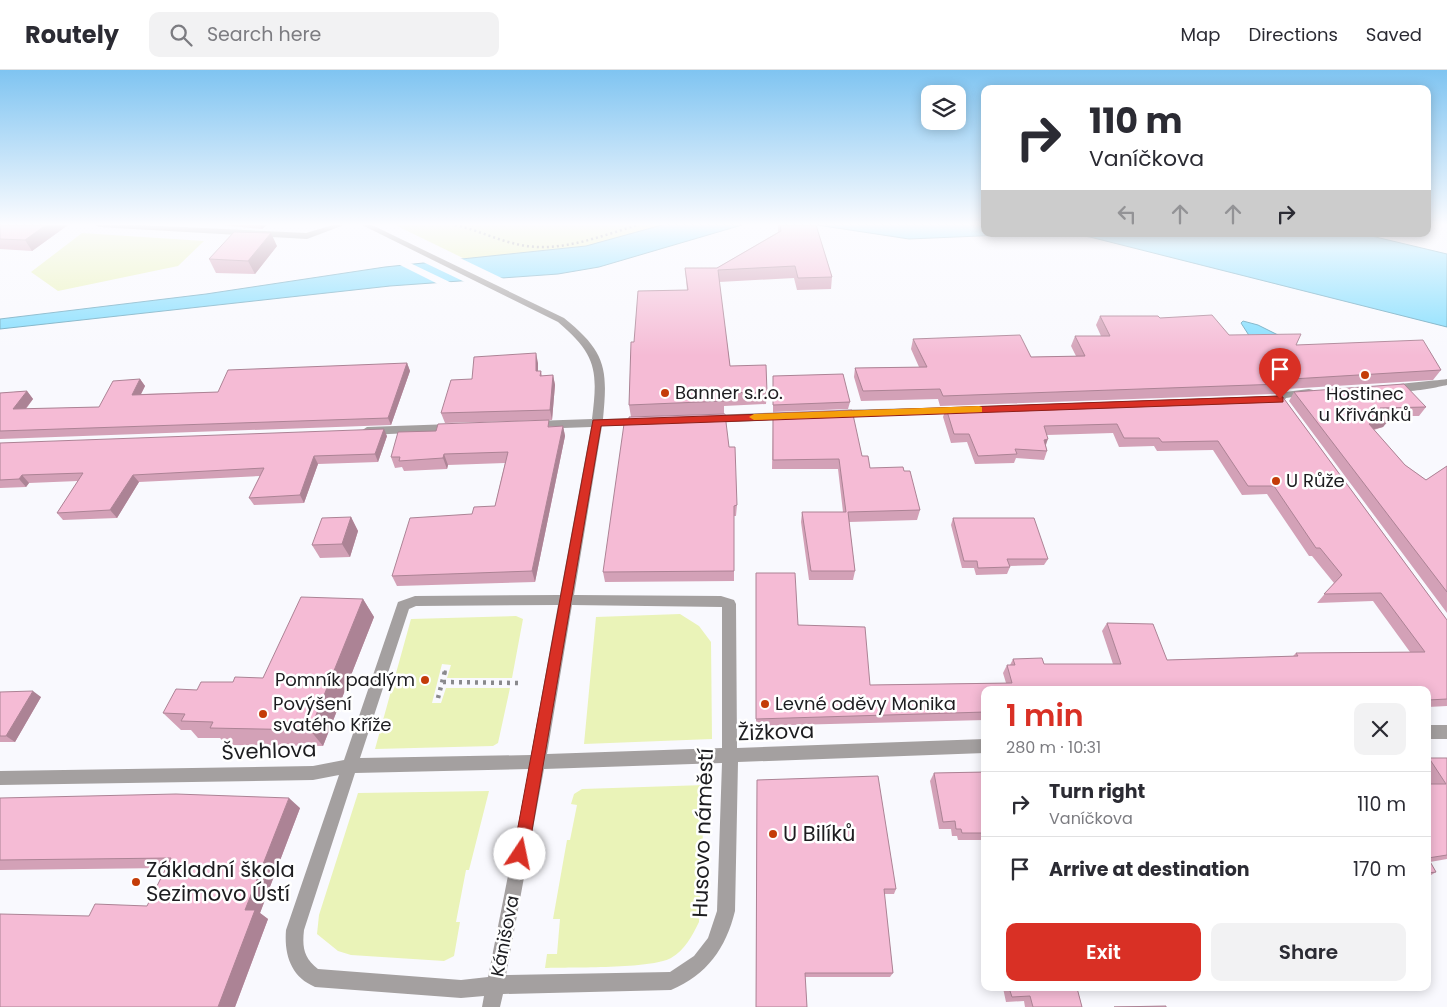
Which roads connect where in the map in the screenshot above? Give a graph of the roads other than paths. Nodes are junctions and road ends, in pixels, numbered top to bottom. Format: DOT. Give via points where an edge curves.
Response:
graph roads {
  1 [pos="459,269"];
  2 [pos="1447,382"];
  3 [pos="1380,389"];
  4 [pos="1323,392"];
  5 [pos="1278,402"];
  6 [pos="972,410"];
  7 [pos="823,415"];
  8 [pos="804,416"];
  9 [pos="694,419"];
  10 [pos="655,420"];
  11 [pos="597,423"];
  12 [pos="525,425"];
  13 [pos="466,428"];
  14 [pos="357,432"];
  15 [pos="565,600"];
  16 [pos="1431,732"];
  17 [pos="1447,732"];
  18 [pos="981,746"];
  19 [pos="729,754"];
  20 [pos="538,761"];
  21 [pos="350,766"];
  22 [pos="0,778"];
  23 [pos="495,985"];
  24 [pos="491,1007"];
  1 -- 11 [label="street, Kánišova" via="561,320 580,336 601,379"];
  2 -- 3 [label="street"];
  4 -- 5 [label="street" via="1281,395"];
  6 -- 7 [label="street"];
  8 -- 9 [label="street"];
  10 -- 11 [label="street"];
  11 -- 12 [label="street"];
  11 -- 15 [label="street, Kánišova"];
  13 -- 14 [label="street"];
  15 -- 19 [label="street, Husovo náměstí" via="727,602 731,612"];
  15 -- 20 [label="street, Kánišova"];
  15 -- 21 [label="street, Husovo náměstí" via="415,601 402,606"];
  16 -- 17 [label="street"];
  18 -- 19 [label="street, Žižkova"];
  19 -- 20 [label="street, Žižkova"];
  19 -- 23 [label="street, Husovo náměstí" via="726,911 723,926 709,954 685,976 671,981"];
  20 -- 21 [label="street, Švehlova"];
  20 -- 23 [label="street, Kánišova"];
  21 -- 22 [label="street, Švehlova" via="313,773"];
  21 -- 23 [label="street, Husovo náměstí" via="295,930 293,944 301,968 315,978 461,989"];
  23 -- 24 [label="street, Kánišova"];
}
